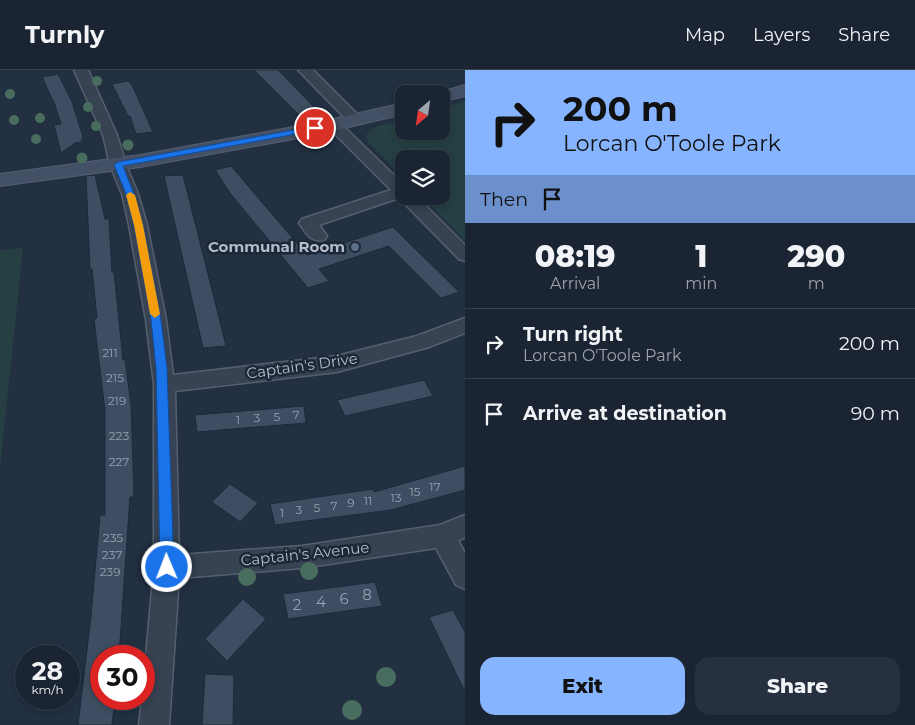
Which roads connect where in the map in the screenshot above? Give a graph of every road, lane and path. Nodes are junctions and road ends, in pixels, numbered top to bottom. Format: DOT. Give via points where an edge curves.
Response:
graph roads {
  1 [pos="81,70"];
  2 [pos="305,70"];
  3 [pos="465,90"];
  4 [pos="450,94"];
  5 [pos="395,110"];
  6 [pos="355,120"];
  7 [pos="333,124"];
  8 [pos="118,165"];
  9 [pos="0,180"];
  10 [pos="395,185"];
  11 [pos="395,197"];
  12 [pos="415,205"];
  13 [pos="318,236"];
  14 [pos="465,255"];
  15 [pos="465,325"];
  16 [pos="164,384"];
  17 [pos="465,526"];
  18 [pos="442,536"];
  19 [pos="167,567"];
  20 [pos="465,577"];
  21 [pos="154,725"];
  1 -- 8 [label="street" via="110,135"];
  2 -- 6 [label="street"];
  3 -- 4 [label="street"];
  5 -- 6 [label="street"];
  6 -- 7 [label="street"];
  7 -- 8 [label="street"];
  7 -- 10 [label="street"];
  8 -- 9 [label="street"];
  8 -- 16 [label="street" via="138,225"];
  11 -- 13 [label="street" via="308,223"];
  12 -- 14 [label="street"];
  15 -- 16 [label="street, Captain's Drive" via="422,342 338,364"];
  16 -- 19 [label="street"];
  17 -- 18 [label="street, Captain's Avenue"];
  18 -- 19 [label="street, Captain's Avenue" via="302,557"];
  18 -- 20 [label="street"];
  19 -- 21 [label="street"];
}
